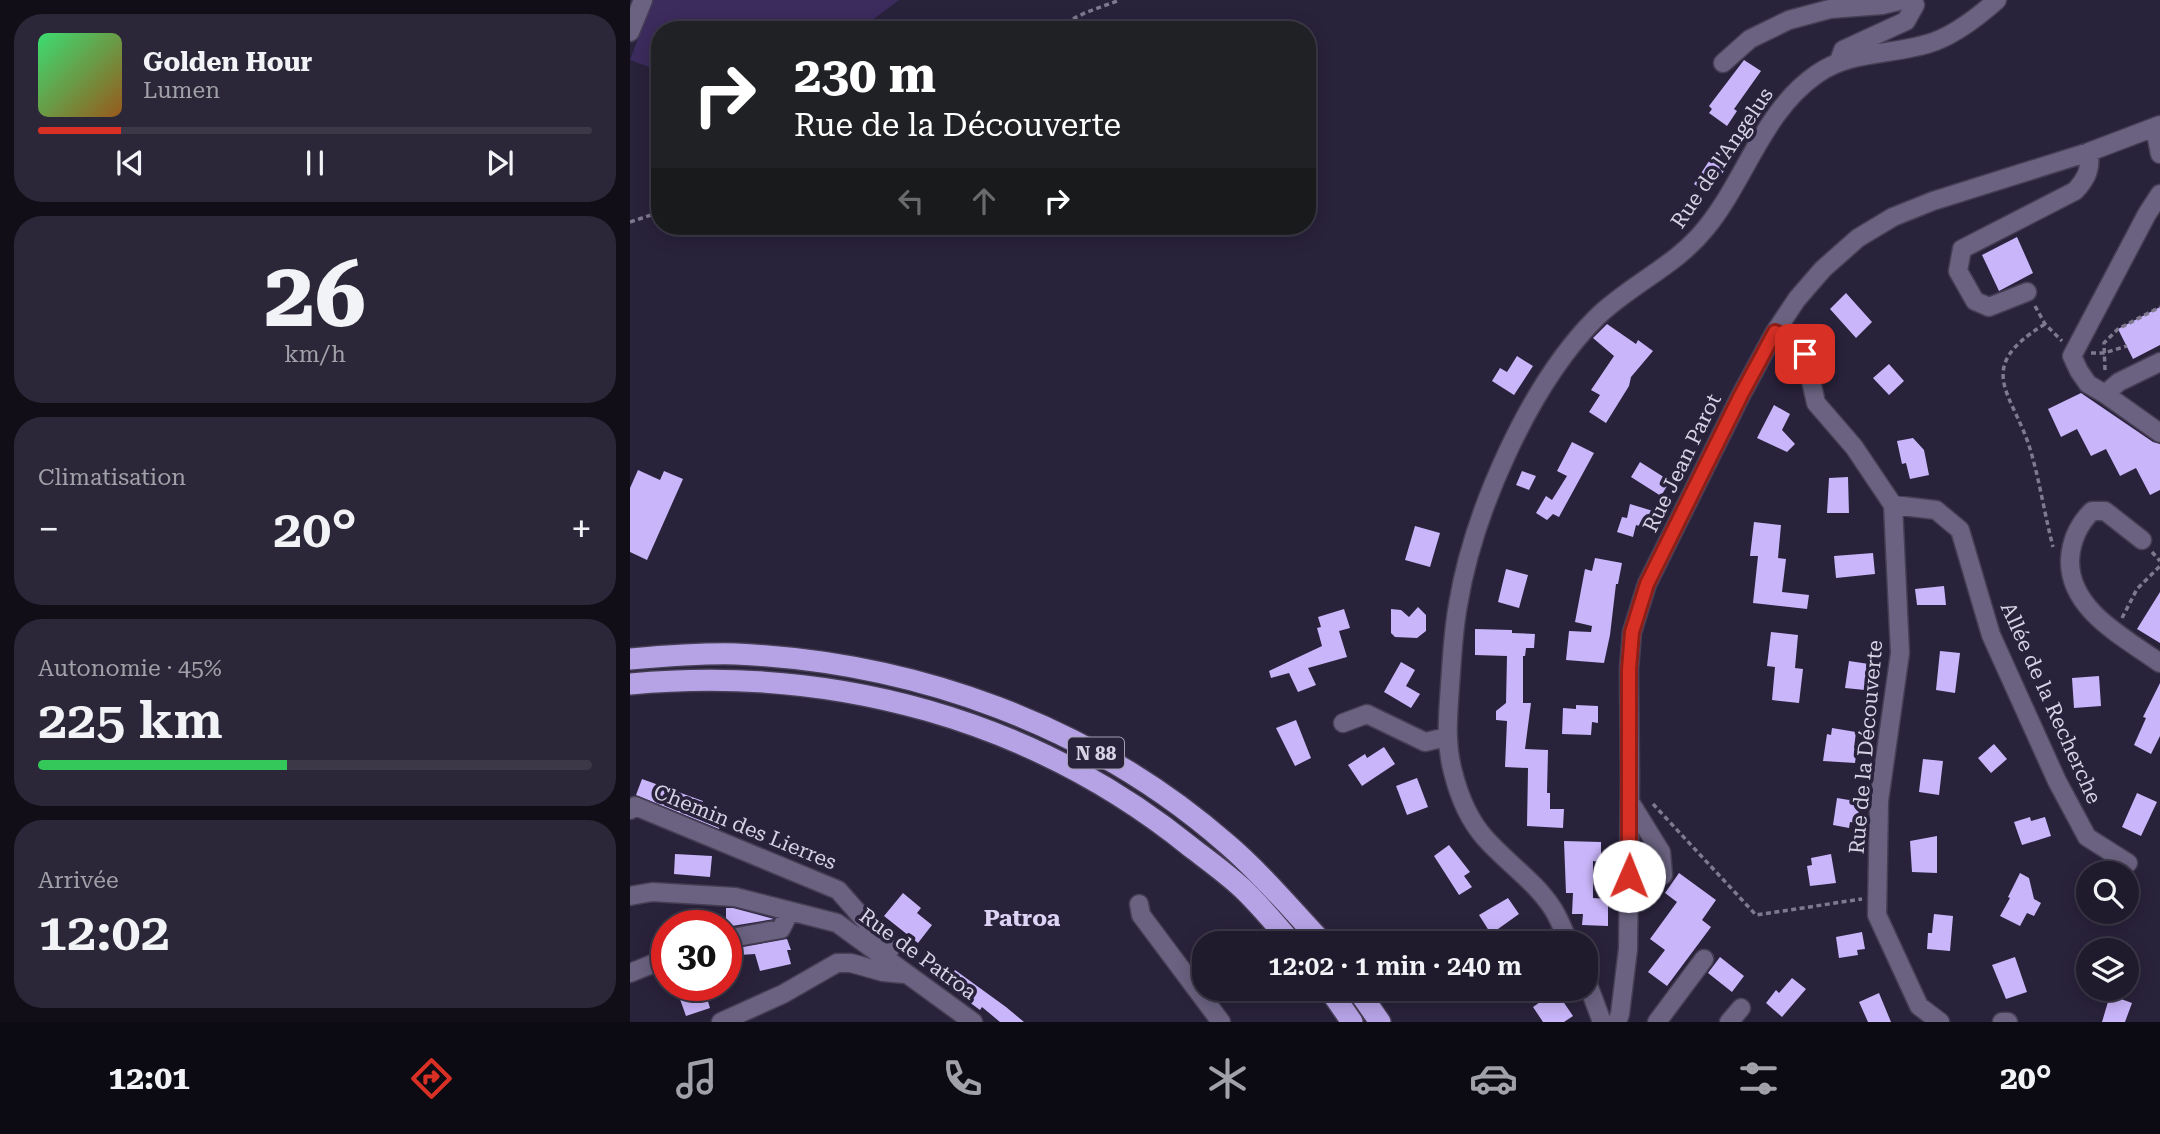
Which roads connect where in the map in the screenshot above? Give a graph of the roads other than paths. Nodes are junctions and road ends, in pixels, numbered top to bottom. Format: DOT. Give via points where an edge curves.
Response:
graph roads {
  1 [pos="643,0"];
  2 [pos="1903,0"];
  3 [pos="1910,0"];
  4 [pos="1997,0"];
  5 [pos="630,32"];
  6 [pos="1839,61"];
  7 [pos="1723,63"];
  8 [pos="2158,126"];
  9 [pos="2090,152"];
  10 [pos="2160,154"];
  11 [pos="2160,194"];
  12 [pos="2027,292"];
  13 [pos="1775,332"];
  14 [pos="2160,362"];
  15 [pos="2105,394"];
  16 [pos="2160,433"];
  17 [pos="1893,505"];
  18 [pos="2142,540"];
  19 [pos="630,648"];
  20 [pos="640,658"];
  21 [pos="2160,663"];
  22 [pos="630,684"];
  23 [pos="1343,723"];
  24 [pos="1447,737"];
  25 [pos="1630,802"];
  26 [pos="632,805"];
  27 [pos="2125,861"];
  28 [pos="1662,875"];
  29 [pos="630,897"];
  30 [pos="1139,904"];
  31 [pos="790,911"];
  32 [pos="1281,931"];
  33 [pos="1312,931"];
  34 [pos="1563,931"];
  35 [pos="742,936"];
  36 [pos="884,958"];
  37 [pos="1704,959"];
  38 [pos="651,965"];
  39 [pos="630,974"];
  40 [pos="907,974"];
  41 [pos="1337,1001"];
  42 [pos="1365,1001"];
  43 [pos="1594,1001"];
  44 [pos="721,1022"];
  45 [pos="973,1022"];
  46 [pos="1221,1022"];
  47 [pos="1352,1022"];
  48 [pos="1380,1022"];
  49 [pos="1602,1022"];
  50 [pos="1618,1022"];
  51 [pos="1657,1022"];
  52 [pos="1940,1022"];
  53 [pos="2003,1022"];
  54 [pos="2008,1022"];
  1 -- 5 [label="street"];
  2 -- 7 [label="street" via="1830,9 1790,20 1750,38"];
  3 -- 6 [label="street" via="1915,5 1906,21 1843,50"];
  4 -- 6 [label="street, Rue de l'Angelus" via="1973,21 1935,41"];
  6 -- 24 [label="street, Rue de l'Angelus" via="1816,74 1788,100 1705,229 1687,249 1596,318 1517,431 1495,479 1458,605"];
  8 -- 9 [label="street, Rue Jean Parot"];
  8 -- 10 [label="street"];
  9 -- 12 [label="street" via="2091,167 2075,191 1962,249 1958,271 1975,301 1989,307"];
  9 -- 13 [label="street, Rue Jean Parot" via="1893,216 1823,269"];
  11 -- 15 [label="street" via="2072,356 2088,384"];
  13 -- 17 [label="street" via="1793,340 1805,354 1816,403 1854,447"];
  13 -- 25 [label="street, Rue Jean Parot" via="1647,584 1632,632"];
  14 -- 15 [label="street"];
  15 -- 16 [label="street"];
  17 -- 27 [label="street, Allée de la Recherche" via="1936,510 1960,530 1991,635 2057,781 2087,836"];
  17 -- 52 [label="street, Rue de la Découverte" via="1900,653 1880,801 1877,915 1919,1006"];
  18 -- 21 [label="street" via="2105,511 2092,511 2071,547 2071,575 2084,603 2098,618"];
  19 -- 20 [label="highway"];
  20 -- 33 [label="highway, N 88" via="734,654 815,660 961,692 1059,732 1171,800 1226,843"];
  22 -- 32 [label="highway, N 88" via="778,682 849,691 970,723 1043,752 1156,819 1241,887"];
  23 -- 24 [label="street" via="1367,714 1425,743"];
  24 -- 34 [label="street, Rue de l'Angelus" via="1463,804 1484,837 1524,873"];
  25 -- 28 [label="street" via="1661,852"];
  25 -- 50 [label="street, Rue Jean Parot" via="1628,949"];
  26 -- 36 [label="street, Chemin des Lierres" via="838,890 890,949"];
  29 -- 31 [label="street, Rue de Patroa" via="653,892 735,897"];
  30 -- 46 [label="street" via="1142,915"];
  31 -- 35 [label="street" via="781,929"];
  31 -- 36 [label="street, Rue de Patroa" via="837,923"];
  36 -- 40 [label="street, Rue de Patroa"];
  37 -- 51 [label="street"];
  38 -- 39 [label="street"];
  40 -- 44 [label="street" via="837,963"];
  40 -- 45 [label="street, Rue de Patroa"];
  41 -- 47 [label="highway"];
  42 -- 48 [label="highway"];
  43 -- 49 [label="street"];
  53 -- 54 [label="street"];
}
